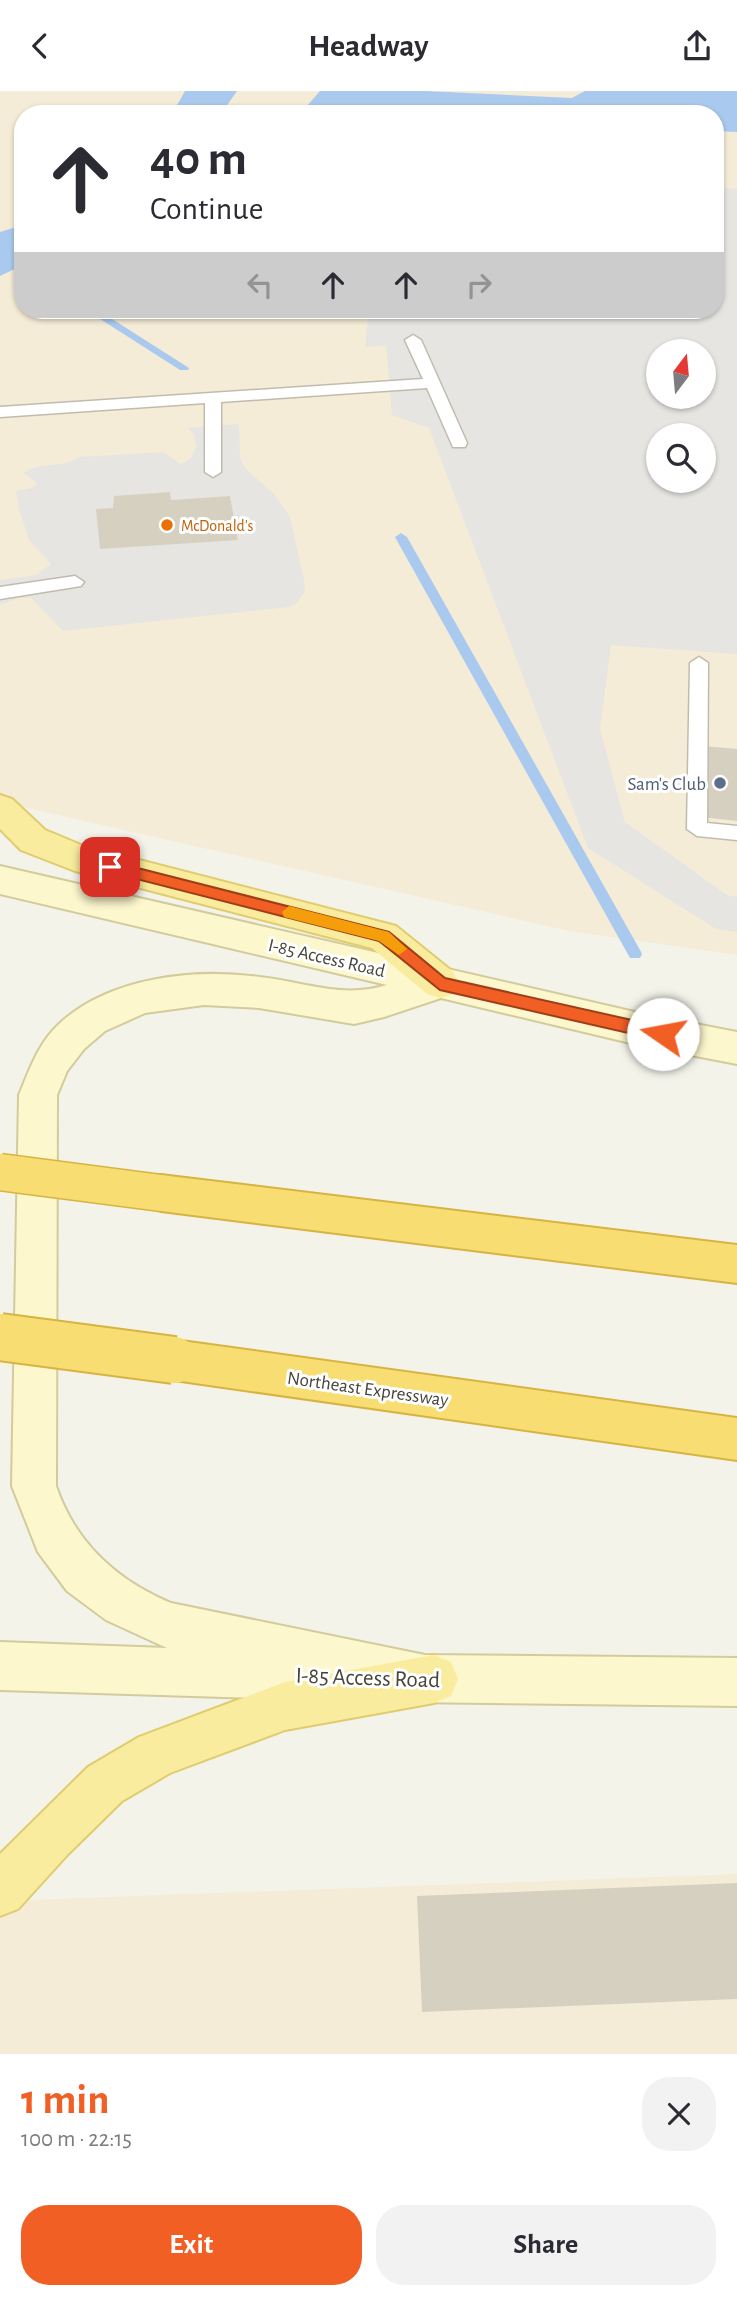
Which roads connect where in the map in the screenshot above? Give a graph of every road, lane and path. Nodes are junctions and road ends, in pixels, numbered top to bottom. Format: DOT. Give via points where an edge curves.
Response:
graph roads {
  1 [pos="412,340"];
  2 [pos="431,383"];
  3 [pos="214,398"];
  4 [pos="0,412"];
  5 [pos="459,443"];
  6 [pos="213,472"];
  7 [pos="75,582"];
  8 [pos="0,593"];
  9 [pos="699,663"];
  10 [pos="0,808"];
  11 [pos="737,833"];
  12 [pos="0,880"];
  13 [pos="440,983"];
  14 [pos="737,1048"];
  15 [pos="0,1172"];
  16 [pos="737,1264"];
  17 [pos="0,1336"];
  18 [pos="737,1439"];
  19 [pos="0,1666"];
  20 [pos="434,1679"];
  21 [pos="737,1682"];
  22 [pos="0,1891"];
  1 -- 2 [label="lane"];
  2 -- 3 [label="lane"];
  2 -- 5 [label="lane"];
  3 -- 4 [label="lane"];
  3 -- 6 [label="lane"];
  7 -- 8 [label="lane"];
  9 -- 11 [label="lane" via="697,829"];
  10 -- 13 [label="main road" via="33,840 75,857 383,936"];
  12 -- 13 [label="main road, I-85 Access Road"];
  13 -- 14 [label="main road, I-85 Access Road"];
  13 -- 20 [label="main road" via="355,1008 259,992 197,988 110,1011 78,1032 53,1059 38,1095 33,1447 34,1486 43,1520 59,1548 108,1597 171,1626"];
  15 -- 16 [label="highway, bridge"];
  17 -- 18 [label="highway, Northeast Expressway, bridge"];
  19 -- 20 [label="main road, I-85 Access Road"];
  20 -- 21 [label="main road, I-85 Access Road"];
  20 -- 22 [label="main road" via="285,1706 156,1754 105,1784"];
}
